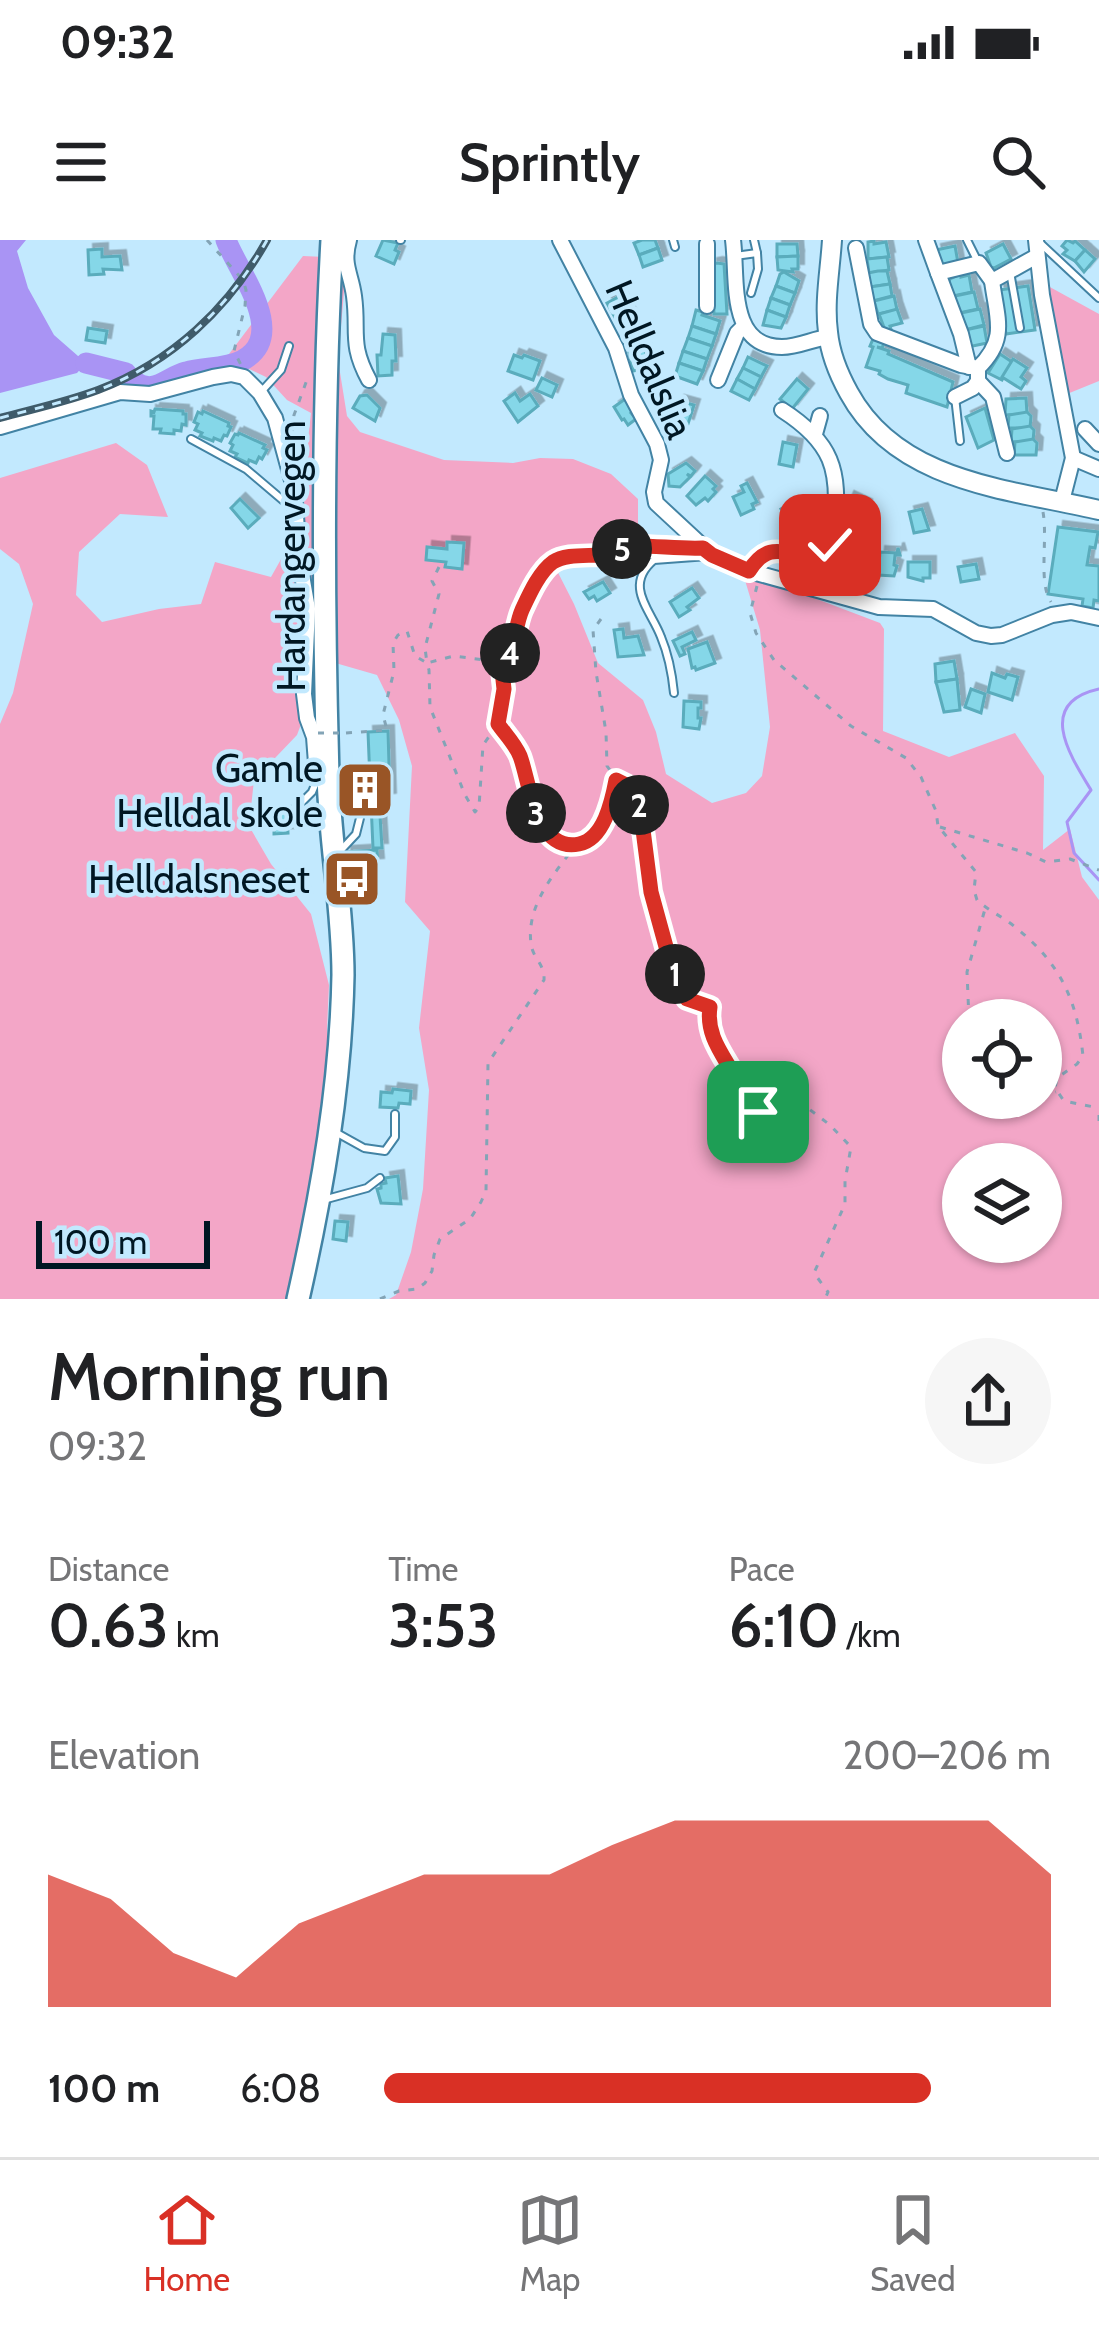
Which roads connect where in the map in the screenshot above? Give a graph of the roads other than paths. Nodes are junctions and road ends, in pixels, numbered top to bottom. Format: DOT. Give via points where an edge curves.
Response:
graph roads {
  1 [pos="332,240"];
  2 [pos="349,240"];
  3 [pos="560,240"];
  4 [pos="754,240"];
  5 [pos="832,240"];
  6 [pos="926,240"];
  7 [pos="967,240"];
  8 [pos="704,242"];
  9 [pos="734,246"];
  10 [pos="1036,246"];
  11 [pos="856,248"];
  12 [pos="757,253"];
  13 [pos="979,263"];
  14 [pos="1010,271"];
  15 [pos="938,273"];
  16 [pos="992,281"];
  17 [pos="751,293"];
  18 [pos="1099,298"];
  19 [pos="707,306"];
  20 [pos="743,327"];
  21 [pos="1020,328"];
  22 [pos="829,338"];
  23 [pos="289,346"];
  24 [pos="975,372"];
  25 [pos="370,380"];
  26 [pos="718,380"];
  27 [pos="260,393"];
  28 [pos="955,398"];
  29 [pos="782,410"];
  30 [pos="820,416"];
  31 [pos="0,427"];
  32 [pos="1084,430"];
  33 [pos="815,434"];
  34 [pos="191,440"];
  35 [pos="960,441"];
  36 [pos="1099,446"];
  37 [pos="1007,453"];
  38 [pos="1086,463"];
  39 [pos="1061,501"];
  40 [pos="1099,510"];
  41 [pos="296,512"];
  42 [pos="835,527"];
  43 [pos="855,536"];
  44 [pos="708,552"];
  45 [pos="755,572"];
  46 [pos="1099,618"];
  47 [pos="497,661"];
  48 [pos="674,693"];
  49 [pos="304,694"];
  50 [pos="327,694"];
  51 [pos="317,776"];
  52 [pos="291,813"];
  53 [pos="360,818"];
  54 [pos="333,852"];
  55 [pos="395,1114"];
  56 [pos="330,1129"];
  57 [pos="380,1178"];
  58 [pos="319,1201"];
  59 [pos="298,1299"];
  1 -- 50 [label="main road, Hardangervegen"];
  2 -- 25 [label="street" via="344,259 356,348"];
  3 -- 44 [label="street, Helldalslia" via="657,444 656,503"];
  4 -- 12 [label="lane"];
  5 -- 22 [label="main road"];
  6 -- 15 [label="street"];
  7 -- 13 [label="lane"];
  8 -- 9 [label="street"];
  8 -- 19 [label="street"];
  9 -- 12 [label="lane"];
  9 -- 20 [label="street"];
  10 -- 14 [label="street"];
  10 -- 18 [label="lane"];
  10 -- 38 [label="street"];
  11 -- 24 [label="street" via="878,333"];
  12 -- 17 [label="lane"];
  13 -- 15 [label="street"];
  13 -- 16 [label="street"];
  14 -- 16 [label="street"];
  14 -- 21 [label="lane"];
  15 -- 24 [label="street"];
  16 -- 24 [label="street" via="999,338"];
  20 -- 22 [label="street" via="764,345"];
  20 -- 26 [label="street"];
  22 -- 39 [label="main road" via="855,404 902,452 951,475"];
  23 -- 27 [label="lane"];
  24 -- 28 [label="street" via="973,388"];
  24 -- 37 [label="street" via="993,397"];
  27 -- 31 [label="street" via="231,374 150,394 120,392"];
  27 -- 41 [label="street" via="281,434"];
  28 -- 35 [label="lane"];
  29 -- 33 [label="street"];
  30 -- 33 [label="street"];
  32 -- 36 [label="street"];
  33 -- 42 [label="street" via="837,477"];
  34 -- 41 [label="lane" via="246,469"];
  36 -- 38 [label="street"];
  38 -- 39 [label="street"];
  39 -- 40 [label="main road"];
  41 -- 49 [label="street" via="308,609"];
  43 -- 45 [label="lane" via="837,536 807,556 770,551 759,556"];
  44 -- 45 [label="street, Helldalslia"];
  44 -- 47 [label="lane" via="635,546 554,561 537,581 508,656"];
  44 -- 48 [label="lane, Helldalslia" via="654,560 640,579"];
  45 -- 46 [label="street, Helldalslia" via="879,607 933,609 991,637 1052,615"];
  49 -- 50 [label="street"];
  49 -- 51 [label="street"];
  50 -- 54 [label="main road, Hardangervegen"];
  51 -- 52 [label="lane"];
  53 -- 54 [label="lane" via="346,848"];
  54 -- 56 [label="main road, Hardangervegen" via="343,976"];
  55 -- 56 [label="lane" via="395,1137 385,1151"];
  56 -- 58 [label="main road, Hardangervegen"];
  57 -- 58 [label="lane"];
  58 -- 59 [label="main road, Hardangervegen"];
}
